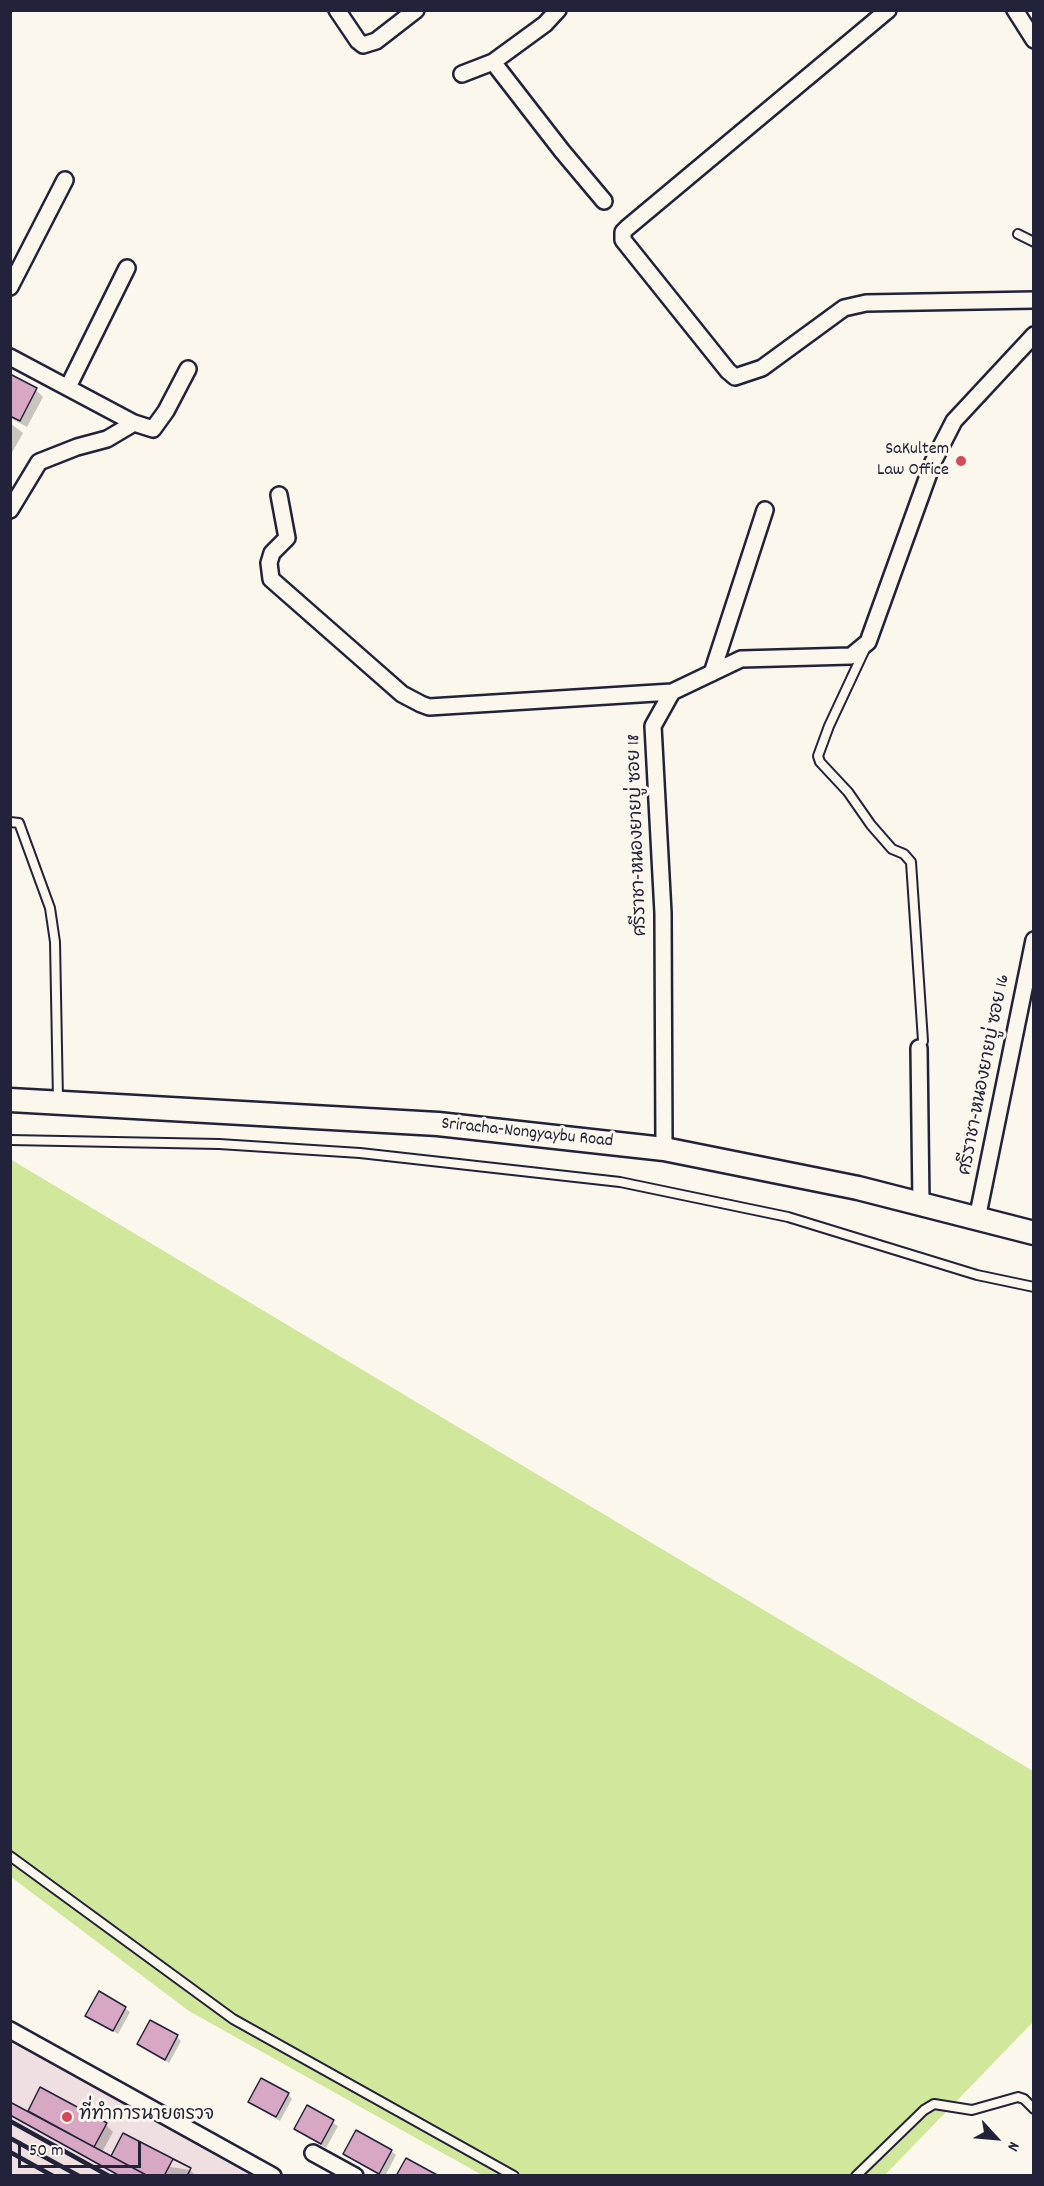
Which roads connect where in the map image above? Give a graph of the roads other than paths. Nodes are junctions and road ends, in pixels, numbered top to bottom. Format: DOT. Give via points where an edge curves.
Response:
graph roads {
  1 [pos="337,10"];
  2 [pos="416,10"];
  3 [pos="558,10"];
  4 [pos="888,10"];
  5 [pos="1016,10"];
  6 [pos="1034,40"];
  7 [pos="494,62"];
  8 [pos="462,74"];
  9 [pos="65,180"];
  10 [pos="604,201"];
  11 [pos="1018,234"];
  12 [pos="1034,242"];
  13 [pos="127,268"];
  14 [pos="10,287"];
  15 [pos="1034,300"];
  16 [pos="1034,335"];
  17 [pos="10,357"];
  18 [pos="188,369"];
  19 [pos="68,387"];
  20 [pos="134,423"];
  21 [pos="279,495"];
  22 [pos="10,510"];
  23 [pos="765,510"];
  24 [pos="868,642"];
  25 [pos="712,673"];
  26 [pos="672,692"];
  27 [pos="10,822"];
  28 [pos="1034,940"];
  29 [pos="921,1045"];
  30 [pos="10,1100"];
  31 [pos="58,1102"];
  32 [pos="10,1140"];
  33 [pos="664,1149"];
  34 [pos="921,1204"];
  35 [pos="977,1219"];
  36 [pos="1034,1233"];
  37 [pos="1034,1287"];
  38 [pos="10,1856"];
  39 [pos="10,2030"];
  40 [pos="1034,2109"];
  41 [pos="313,2153"];
  42 [pos="273,2175"];
  43 [pos="355,2175"];
  44 [pos="514,2175"];
  45 [pos="856,2175"];
  1 -- 2 [label="street" via="363,45 376,41"];
  3 -- 7 [label="street"];
  4 -- 15 [label="street" via="627,228 623,240 735,377 762,368 844,308 866,303"];
  5 -- 6 [label="street"];
  7 -- 8 [label="street"];
  7 -- 10 [label="street"];
  9 -- 14 [label="street"];
  11 -- 12 [label="lane"];
  13 -- 19 [label="street"];
  16 -- 24 [label="street" via="954,421 933,462"];
  17 -- 19 [label="street"];
  18 -- 20 [label="street" via="153,429"];
  19 -- 20 [label="street"];
  20 -- 22 [label="street" via="107,439 39,462"];
  21 -- 26 [label="street" via="287,538 272,553 271,579 402,694 421,704 429,707"];
  23 -- 25 [label="street"];
  24 -- 25 [label="street" via="851,656 741,659"];
  24 -- 29 [label="lane" via="818,756 892,849 911,862"];
  25 -- 26 [label="street"];
  26 -- 33 [label="street, ศรีราชา-หนองยายบู่ ซอย 18" via="653,726 663,913"];
  27 -- 31 [label="lane" via="19,823 52,919"];
  28 -- 35 [label="street, ศรีราชา-หนองยายบู่ ซอย 16"];
  29 -- 34 [label="street"];
  30 -- 31 [label="main road, Sriracha-Nongyaybu Road"];
  31 -- 33 [label="main road, Sriracha-Nongyaybu Road" via="438,1124"];
  32 -- 37 [label="lane" via="219,1144 360,1153 621,1182 788,1217 977,1275"];
  33 -- 34 [label="main road, Sriracha-Nongyaybu Road"];
  34 -- 35 [label="main road, Sriracha-Nongyaybu Road"];
  35 -- 36 [label="main road, Sriracha-Nongyaybu Road"];
  38 -- 44 [label="lane" via="233,2019"];
  39 -- 42 [label="street"];
  40 -- 45 [label="lane" via="1018,2097 972,2110 934,2104"];
  41 -- 43 [label="street"];
}
